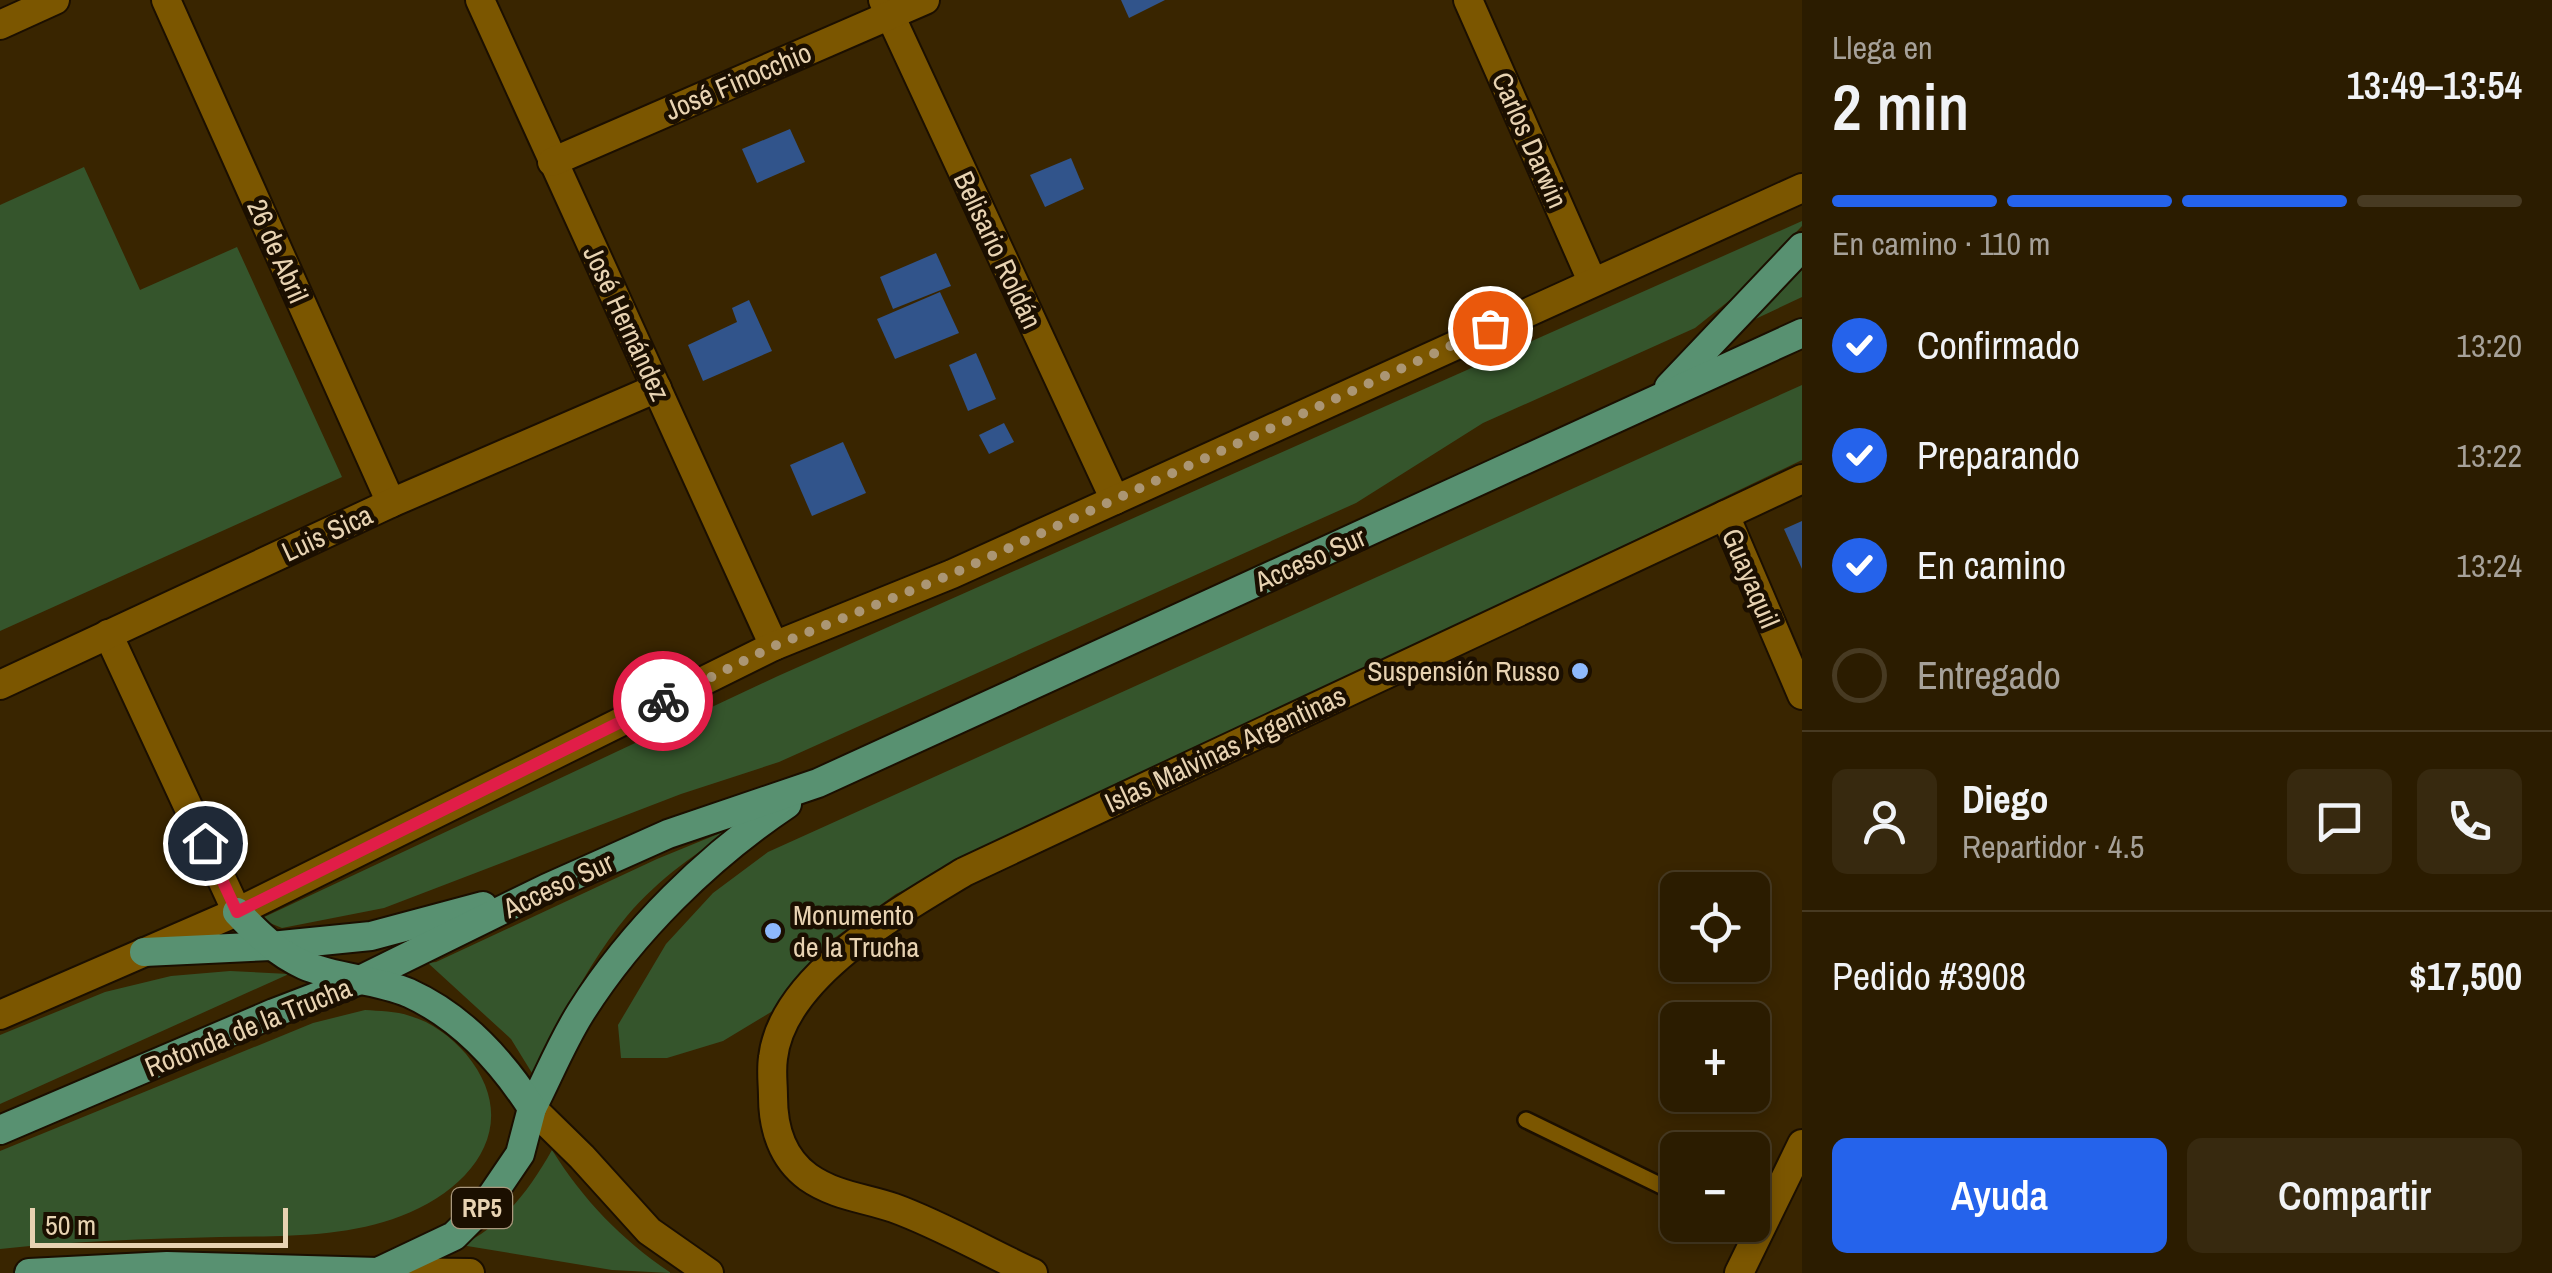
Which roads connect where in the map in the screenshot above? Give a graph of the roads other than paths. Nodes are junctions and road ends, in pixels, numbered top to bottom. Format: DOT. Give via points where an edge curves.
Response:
graph roads {
  1 [pos="56,0"];
  2 [pos="166,0"];
  3 [pos="480,0"];
  4 [pos="925,0"];
  5 [pos="1468,0"];
  6 [pos="886,8"];
  7 [pos="0,25"];
  8 [pos="552,162"];
  9 [pos="1802,188"];
  10 [pos="1802,247"];
  11 [pos="1592,281"];
  12 [pos="1802,333"];
  13 [pos="657,388"];
  14 [pos="1658,399"];
  15 [pos="1802,479"];
  16 [pos="1114,500"];
  17 [pos="391,502"];
  18 [pos="1724,515"];
  19 [pos="108,634"];
  20 [pos="774,646"];
  21 [pos="0,685"];
  22 [pos="1802,695"];
  23 [pos="818,784"];
  24 [pos="547,888"];
  25 [pos="237,912"];
  26 [pos="271,946"];
  27 [pos="144,952"];
  28 [pos="360,980"];
  29 [pos="0,1015"];
  30 [pos="532,1108"];
  31 [pos="1526,1120"];
  32 [pos="0,1130"];
  33 [pos="1802,1144"];
  34 [pos="1660,1185"];
  35 [pos="1770,1196"];
  36 [pos="1748,1242"];
  37 [pos="167,1266"];
  38 [pos="1746,1271"];
  39 [pos="378,1272"];
  40 [pos="29,1273"];
  41 [pos="138,1273"];
  42 [pos="366,1273"];
  43 [pos="470,1273"];
  44 [pos="709,1273"];
  45 [pos="1033,1273"];
  1 -- 7 [label="street"];
  2 -- 17 [label="street, 26 de Abril"];
  3 -- 8 [label="street, José Hernández"];
  4 -- 6 [label="street, José Finocchio"];
  5 -- 11 [label="street, Carlos Darwin"];
  6 -- 8 [label="street, José Finocchio"];
  6 -- 16 [label="street, Belisario Roldán"];
  8 -- 13 [label="street, José Hernández"];
  9 -- 11 [label="street"];
  10 -- 14 [label="main road"];
  11 -- 16 [label="street"];
  12 -- 14 [label="main road, Acceso Sur"];
  13 -- 17 [label="street, Luis Sica"];
  13 -- 20 [label="street, José Hernández"];
  14 -- 23 [label="main road, Acceso Sur"];
  15 -- 18 [label="street, Islas Malvinas Argentinas"];
  16 -- 20 [label="street"];
  17 -- 19 [label="street, Luis Sica"];
  18 -- 22 [label="street, Guayaquil"];
  18 -- 45 [label="street, Islas Malvinas Argentinas" via="982,864 823,969 791,1008 772,1056 780,1144 806,1176 842,1196 894,1208"];
  19 -- 21 [label="street, Luis Sica"];
  19 -- 25 [label="street"];
  20 -- 25 [label="street"];
  23 -- 24 [label="main road, Acceso Sur" via="668,834"];
  23 -- 30 [label="main road, Acceso Sur" via="717,856 618,960 580,1013"];
  24 -- 26 [label="main road" via="370,936"];
  24 -- 28 [label="main road, Acceso Sur"];
  25 -- 26 [label="main road"];
  25 -- 27 [label="street"];
  26 -- 27 [label="main road"];
  26 -- 28 [label="main road" via="304,965"];
  27 -- 29 [label="street"];
  28 -- 30 [label="main road, Rotonda de la Trucha" via="408,993 472,1034"];
  28 -- 32 [label="main road, Rotonda de la Trucha"];
  30 -- 39 [label="main road, RP5" via="520,1154 486,1204 454,1236"];
  30 -- 44 [label="street" via="650,1231"];
  31 -- 34 [label="lane"];
  33 -- 35 [label="street"];
  36 -- 38 [label="street"];
  37 -- 40 [label="main road, RP5"];
  37 -- 41 [label="street"];
  37 -- 42 [label="main road, RP5"];
  39 -- 42 [label="main road, RP5"];
  39 -- 43 [label="street, RP5"];
}
